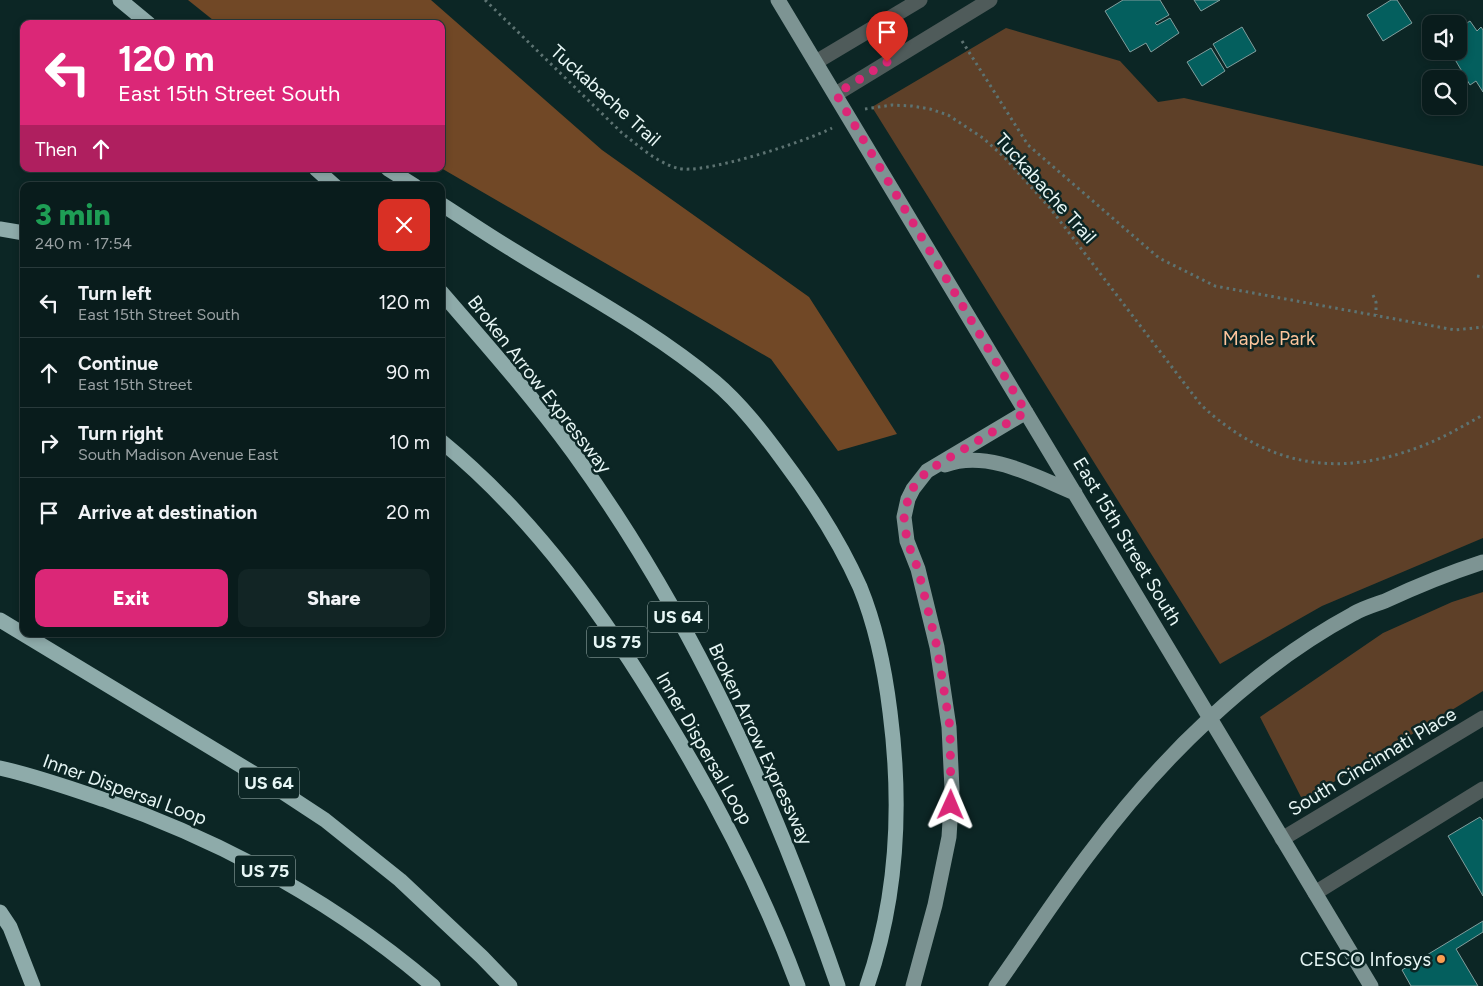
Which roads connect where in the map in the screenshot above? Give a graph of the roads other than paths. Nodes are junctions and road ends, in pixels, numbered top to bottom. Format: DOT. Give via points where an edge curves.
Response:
graph roads {
  1 [pos="120,0"];
  2 [pos="778,0"];
  3 [pos="920,0"];
  4 [pos="990,0"];
  5 [pos="144,20"];
  6 [pos="816,62"];
  7 [pos="836,94"];
  8 [pos="319,172"];
  9 [pos="393,172"];
  10 [pos="331,182"];
  11 [pos="409,182"];
  12 [pos="445,207"];
  13 [pos="0,229"];
  14 [pos="20,233"];
  15 [pos="445,297"];
  16 [pos="1026,412"];
  17 [pos="445,445"];
  18 [pos="927,471"];
  19 [pos="1076,493"];
  20 [pos="1483,562"];
  21 [pos="0,620"];
  22 [pos="20,632"];
  23 [pos="28,637"];
  24 [pos="1481,723"];
  25 [pos="0,768"];
  26 [pos="1483,789"];
  27 [pos="1282,839"];
  28 [pos="1315,893"];
  29 [pos="0,912"];
  30 [pos="34,986"];
  31 [pos="433,986"];
  32 [pos="510,986"];
  33 [pos="798,986"];
  34 [pos="838,986"];
  35 [pos="867,986"];
  36 [pos="913,986"];
  37 [pos="996,986"];
  38 [pos="1371,986"];
  1 -- 5 [label="highway"];
  2 -- 6 [label="main road, East 15th Street South"];
  3 -- 6 [label="street"];
  4 -- 7 [label="street"];
  6 -- 7 [label="main road, East 15th Street South"];
  7 -- 16 [label="main road, East 15th Street South"];
  8 -- 10 [label="highway"];
  9 -- 11 [label="highway"];
  12 -- 35 [label="highway" via="667,345 717,384 760,430 822,515 860,589 879,648 888,693 897,777 897,839 887,911"];
  13 -- 14 [label="highway"];
  15 -- 34 [label="highway, Broken Arrow Expressway / US 64" via="504,364 572,451 637,548 686,630 771,805"];
  16 -- 18 [label="main road"];
  16 -- 19 [label="main road, East 15th Street South"];
  17 -- 33 [label="highway, Inner Dispersal Loop / US 75" via="486,481 541,541 594,608 644,680 716,803 755,883"];
  18 -- 19 [label="main road" via="953,462 980,460 1013,468"];
  18 -- 36 [label="main road" via="913,488 904,517 907,541 918,569 937,647 950,727 952,790 949,837"];
  19 -- 27 [label="main road, East 15th Street South"];
  20 -- 37 [label="main road" via="1433,578 1355,613 1284,659 1219,712 1144,786 1092,849"];
  21 -- 22 [label="highway, US 64"];
  23 -- 32 [label="highway, US 64" via="325,820 400,880"];
  24 -- 27 [label="street, South Cincinnati Place"];
  25 -- 31 [label="highway, Inner Dispersal Loop / US 75" via="77,790 204,839 351,922"];
  26 -- 28 [label="street"];
  27 -- 28 [label="main road, East 15th Street South"];
  28 -- 38 [label="main road, East 15th Street South"];
  29 -- 30 [label="highway"];
}
